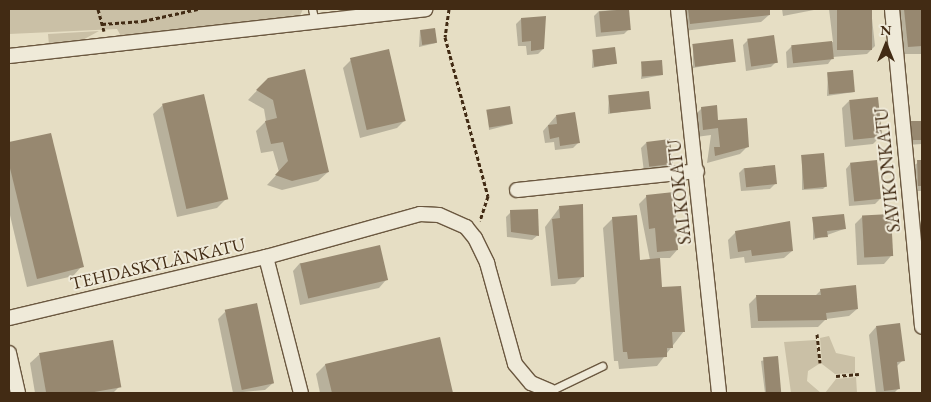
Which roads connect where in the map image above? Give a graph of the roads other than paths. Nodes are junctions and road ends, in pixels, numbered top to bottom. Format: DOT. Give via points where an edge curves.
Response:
graph roads {
  1 [pos="425,9"];
  2 [pos="678,9"];
  3 [pos="892,9"];
  4 [pos="313,15"];
  5 [pos="9,56"];
  6 [pos="697,171"];
  7 [pos="517,190"];
  8 [pos="266,257"];
  9 [pos="9,318"];
  10 [pos="922,327"];
  11 [pos="9,353"];
  12 [pos="602,366"];
  13 [pos="550,391"];
  14 [pos="18,393"];
  15 [pos="301,393"];
  16 [pos="719,393"];
  1 -- 4 [label="street"];
  2 -- 6 [label="street, SALKOKATU"];
  3 -- 10 [label="street, SAVIKONKATU"];
  4 -- 5 [label="street" via="107,47"];
  6 -- 7 [label="street"];
  6 -- 16 [label="street, SALKOKATU"];
  8 -- 9 [label="street, TEHDASKYLÄNKATU"];
  8 -- 13 [label="street" via="420,214 439,215 466,227 487,263 515,364 531,384"];
  8 -- 15 [label="street, TEHDASKYLÄNKATU"];
  11 -- 14 [label="street"];
  12 -- 13 [label="lane"];
}
